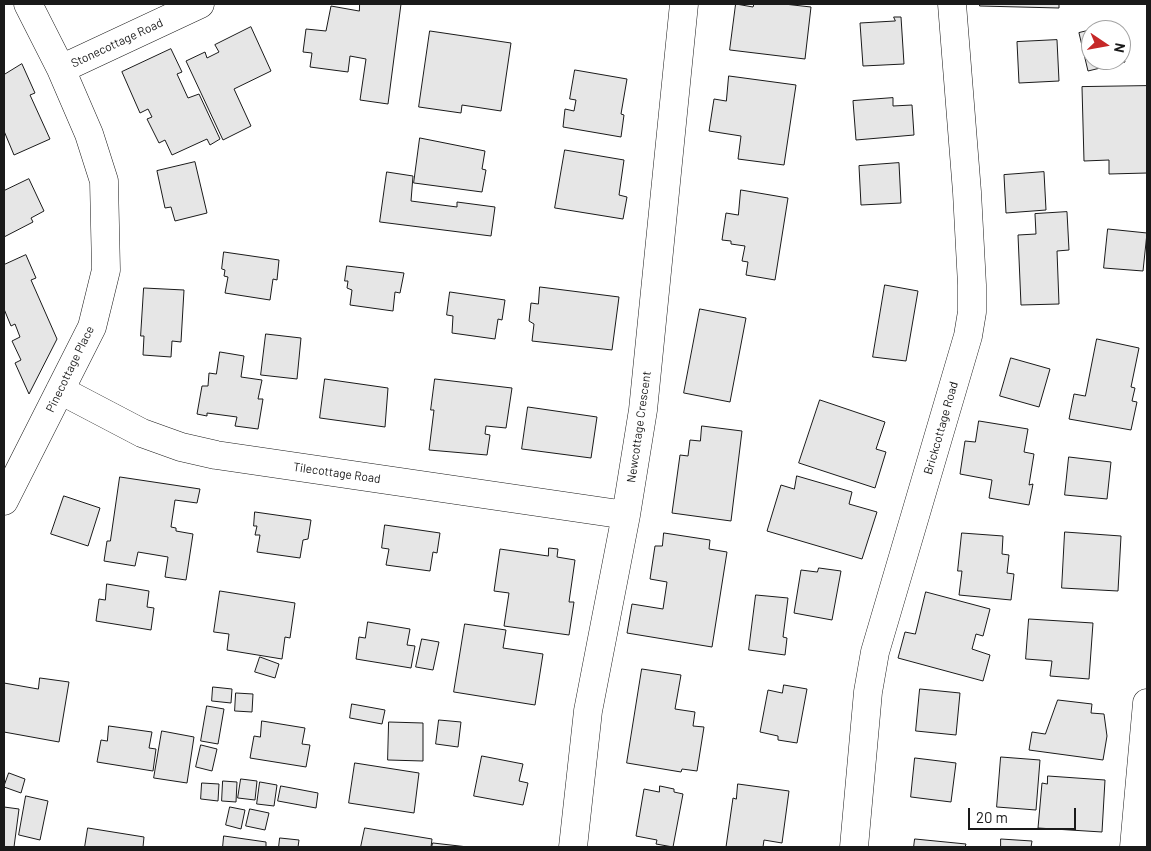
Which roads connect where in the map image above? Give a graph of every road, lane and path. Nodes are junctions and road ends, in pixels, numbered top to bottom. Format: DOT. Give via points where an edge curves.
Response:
graph roads {
  1 [pos="28,4"];
  2 [pos="200,4"];
  3 [pos="684,4"];
  4 [pos="952,4"];
  5 [pos="61,70"];
  6 [pos="60,390"];
  7 [pos="4,501"];
  8 [pos="626,515"];
  9 [pos="1147,703"];
  10 [pos="572,847"];
  11 [pos="854,847"];
  12 [pos="1134,847"];
  1 -- 5 [label="street, Pinecottage Place"];
  2 -- 5 [label="street, Stonecottage Road"];
  3 -- 8 [label="street, Newcottage Crescent" via="643,410"];
  4 -- 11 [label="street, Brickcottage Road" via="967,192 972,312 968,336 876,652 868,692"];
  5 -- 6 [label="street, Pinecottage Place" via="89,134 104,181 106,270 92,328"];
  6 -- 7 [label="street, Pinecottage Place"];
  6 -- 8 [label="street, Tilecottage Road" via="142,433 181,447"];
  8 -- 10 [label="street, Newcottage Crescent" via="588,711"];
  9 -- 12 [label="street"];
}
